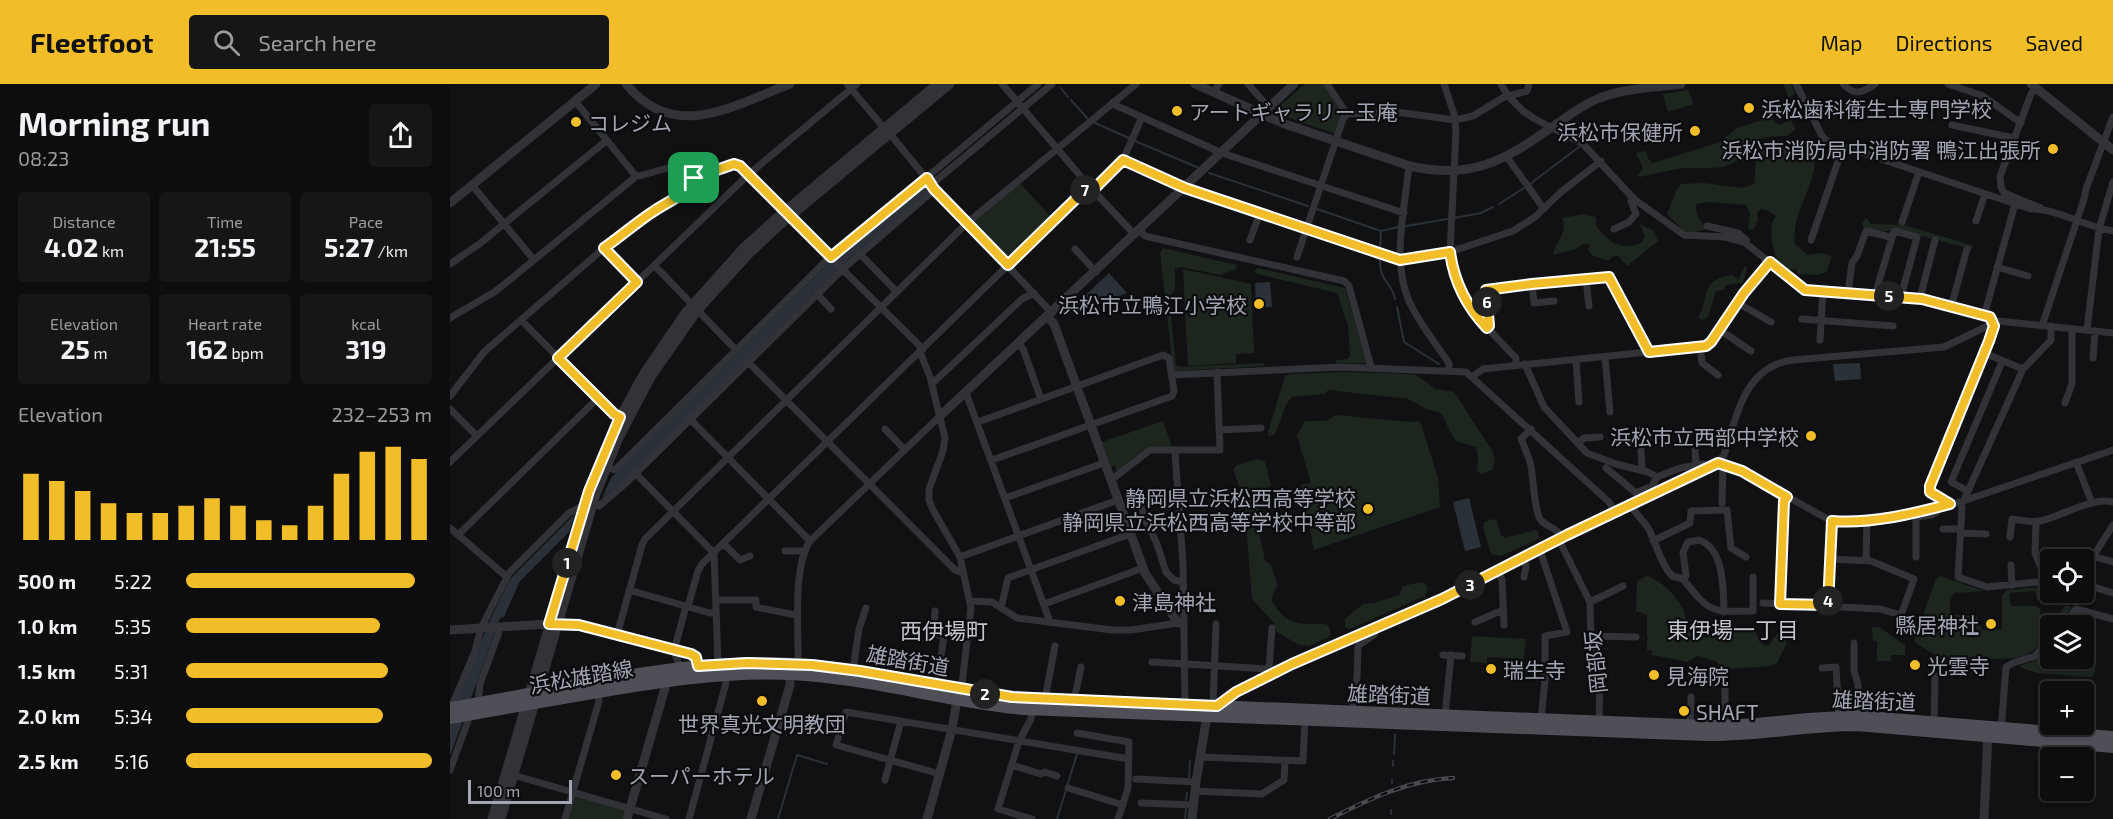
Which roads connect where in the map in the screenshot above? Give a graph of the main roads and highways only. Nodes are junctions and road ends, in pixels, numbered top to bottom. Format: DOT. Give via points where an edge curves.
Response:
graph roads {
  1 [pos="698,666"];
  2 [pos="793,667"];
  3 [pos="720,671"];
  4 [pos="958,694"];
  5 [pos="531,699"];
  6 [pos="1212,709"];
  7 [pos="451,710"];
  8 [pos="1995,732"];
  9 [pos="2113,737"];
  10 [pos="2113,747"];
  1 -- 3 [label="main road, 雄踏街道"];
  1 -- 5 [label="main road, 浜松雄踏線"];
  2 -- 3 [label="main road, 雄踏街道"];
  2 -- 4 [label="main road, 雄踏街道" via="843,679"];
  2 -- 4 [label="main road, 雄踏街道" via="853,670 937,685"];
  3 -- 5 [label="main road, 浜松雄踏線"];
  4 -- 6 [label="main road, 雄踏街道"];
  4 -- 6 [label="main road, 雄踏街道" via="997,706 1032,709"];
  5 -- 7 [label="main road, 浜松雄踏線"];
  6 -- 8 [label="main road, 雄踏街道" via="1305,720 1717,735 1857,725"];
  6 -- 8 [label="main road, 雄踏街道" via="1690,726 1857,717 1934,722"];
  8 -- 9 [label="main road, 雄踏街道"];
  8 -- 10 [label="main road, 雄踏街道"];
}
